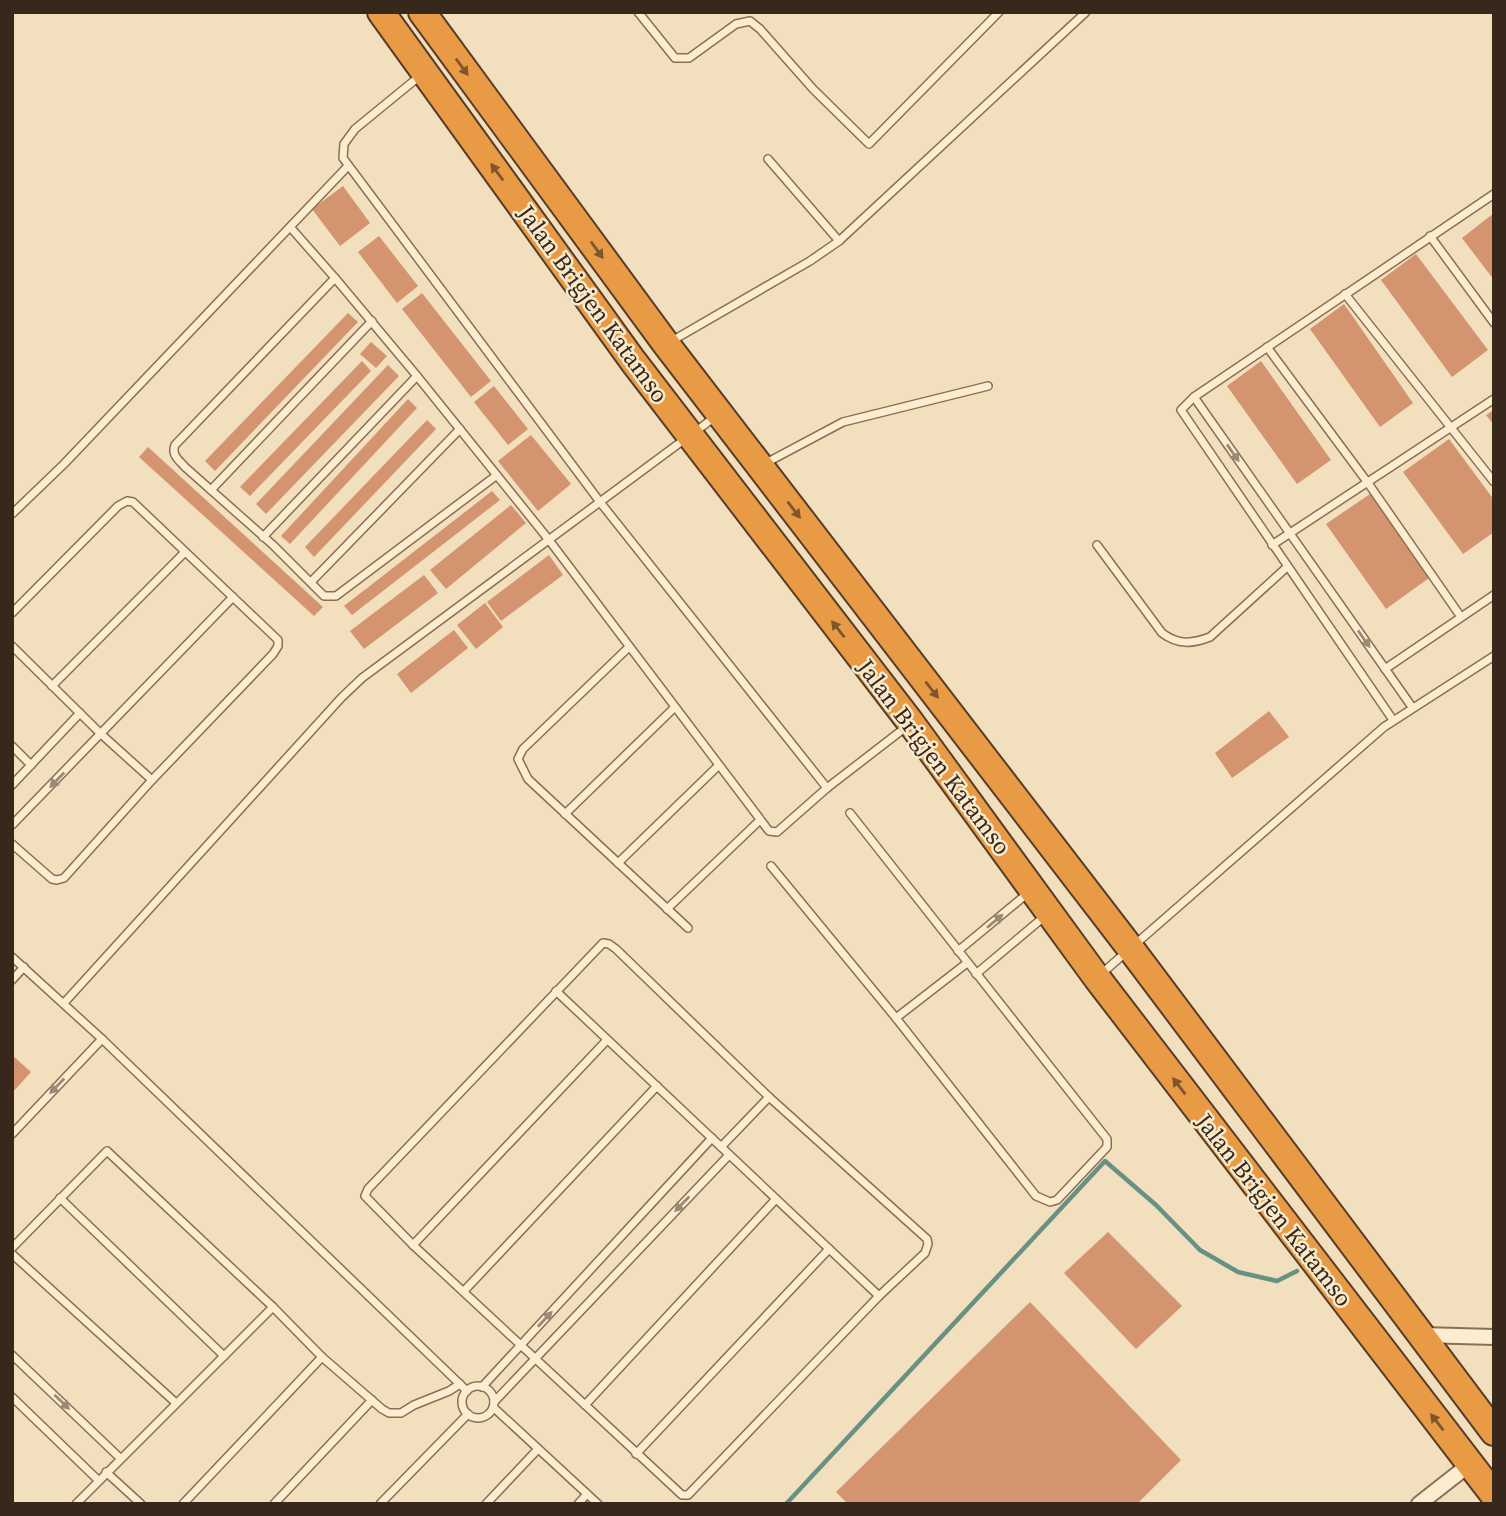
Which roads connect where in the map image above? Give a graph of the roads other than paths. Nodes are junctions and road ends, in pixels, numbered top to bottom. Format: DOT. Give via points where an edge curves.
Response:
graph roads {
  1 [pos="382,12"];
  2 [pos="422,12"];
  3 [pos="638,12"];
  4 [pos="999,12"];
  5 [pos="1086,12"];
  6 [pos="425,72"];
  7 [pos="491,106"];
  8 [pos="464,126"];
  9 [pos="768,159"];
  10 [pos="348,166"];
  11 [pos="1494,194"];
  12 [pos="290,228"];
  13 [pos="1430,236"];
  14 [pos="839,241"];
  15 [pos="335,278"];
  16 [pos="1345,294"];
  17 [pos="372,321"];
  18 [pos="1494,323"];
  19 [pos="666,344"];
  20 [pos="1267,347"];
  21 [pos="417,376"];
  22 [pos="988,386"];
  23 [pos="1194,397"];
  24 [pos="1494,399"];
  25 [pos="719,413"];
  26 [pos="460,429"];
  27 [pos="1450,429"];
  28 [pos="689,436"];
  29 [pos="760,466"];
  30 [pos="497,475"];
  31 [pos="1494,482"];
  32 [pos="1368,483"];
  33 [pos="211,490"];
  34 [pos="600,502"];
  35 [pos="12,514"];
  36 [pos="1290,534"];
  37 [pos="263,537"];
  38 [pos="549,540"];
  39 [pos="1097,545"];
  40 [pos="1272,545"];
  41 [pos="185,552"];
  42 [pos="1287,567"];
  43 [pos="312,581"];
  44 [pos="1494,596"];
  45 [pos="233,597"];
  46 [pos="12,613"];
  47 [pos="1461,617"];
  48 [pos="12,646"];
  49 [pos="629,646"];
  50 [pos="1494,656"];
  51 [pos="1385,669"];
  52 [pos="52,685"];
  53 [pos="1412,707"];
  54 [pos="674,708"];
  55 [pos="80,713"];
  56 [pos="1393,720"];
  57 [pos="911,723"];
  58 [pos="101,734"];
  59 [pos="12,746"];
  60 [pos="31,765"];
  61 [pos="718,766"];
  62 [pos="152,780"];
  63 [pos="12,785"];
  64 [pos="827,788"];
  65 [pos="850,813"];
  66 [pos="565,814"];
  67 [pos="759,821"];
  68 [pos="12,825"];
  69 [pos="12,844"];
  70 [pos="618,863"];
  71 [pos="771,866"];
  72 [pos="1032,890"];
  73 [pos="667,909"];
  74 [pos="1048,913"];
  75 [pos="688,928"];
  76 [pos="1131,949"];
  77 [pos="958,951"];
  78 [pos="12,957"];
  79 [pos="967,963"];
  80 [pos="24,967"];
  81 [pos="976,974"];
  82 [pos="1097,978"];
  83 [pos="12,979"];
  84 [pos="556,991"];
  85 [pos="64,1003"];
  86 [pos="896,1018"];
  87 [pos="102,1039"];
  88 [pos="607,1040"];
  89 [pos="657,1086"];
  90 [pos="769,1097"];
  91 [pos="12,1133"];
  92 [pos="712,1138"];
  93 [pos="721,1147"];
  94 [pos="729,1155"];
  95 [pos="60,1198"];
  96 [pos="776,1199"];
  97 [pos="413,1245"];
  98 [pos="12,1248"];
  99 [pos="829,1249"];
  100 [pos="12,1254"];
  101 [pos="464,1291"];
  102 [pos="879,1296"];
  103 [pos="274,1307"];
  104 [pos="1422,1335"];
  105 [pos="1494,1337"];
  106 [pos="521,1344"];
  107 [pos="12,1355"];
  108 [pos="224,1356"];
  109 [pos="321,1357"];
  110 [pos="535,1358"];
  111 [pos="460,1384"];
  112 [pos="482,1387"];
  113 [pos="467,1391"];
  114 [pos="12,1397"];
  115 [pos="372,1401"];
  116 [pos="176,1403"];
  117 [pos="494,1404"];
  118 [pos="585,1405"];
  119 [pos="468,1414"];
  120 [pos="1494,1432"];
  121 [pos="538,1449"];
  122 [pos="636,1454"];
  123 [pos="120,1458"];
  124 [pos="1471,1465"];
  125 [pos="106,1472"];
  126 [pos="98,1480"];
  127 [pos="587,1494"];
  128 [pos="1494,1496"];
  129 [pos="76,1504"];
  130 [pos="141,1504"];
  131 [pos="183,1504"];
  132 [pos="274,1504"];
  133 [pos="380,1504"];
  134 [pos="486,1504"];
  135 [pos="578,1504"];
  136 [pos="598,1504"];
  137 [pos="1419,1504"];
  1 -- 6 [label="highway, Jalan Brigjen Katamso"];
  2 -- 7 [label="highway, Jalan Brigjen Katamso, one-way"];
  3 -- 4 [label="lane" via="675,58 682,60 736,24 750,21 869,144"];
  5 -- 14 [label="lane"];
  6 -- 8 [label="highway, Jalan Brigjen Katamso"];
  6 -- 10 [label="lane" via="355,129 344,144"];
  7 -- 8 [label="highway"];
  7 -- 19 [label="highway, Jalan Brigjen Katamso, one-way"];
  28 -- 8 [label="highway, Jalan Brigjen Katamso, one-way"];
  9 -- 14 [label="lane"];
  10 -- 12 [label="lane"];
  10 -- 34 [label="lane"];
  11 -- 13 [label="lane"];
  12 -- 15 [label="lane"];
  12 -- 35 [label="lane"];
  13 -- 16 [label="lane"];
  13 -- 18 [label="lane"];
  14 -- 19 [label="lane"];
  15 -- 17 [label="lane"];
  15 -- 33 [label="lane" via="175,445 174,454"];
  16 -- 20 [label="lane"];
  16 -- 27 [label="lane"];
  17 -- 21 [label="lane"];
  17 -- 33 [label="lane"];
  19 -- 25 [label="highway, Jalan Brigjen Katamso"];
  20 -- 23 [label="lane"];
  20 -- 32 [label="lane"];
  21 -- 26 [label="lane"];
  21 -- 37 [label="lane"];
  22 -- 29 [label="lane" via="843,422"];
  23 -- 36 [label="lane, one-way"];
  23 -- 40 [label="lane" via="1181,412"];
  24 -- 27 [label="lane"];
  25 -- 28 [label="lane"];
  25 -- 29 [label="highway, Jalan Brigjen Katamso"];
  26 -- 30 [label="lane"];
  26 -- 43 [label="lane"];
  27 -- 31 [label="lane"];
  27 -- 32 [label="lane"];
  28 -- 34 [label="lane"];
  57 -- 28 [label="highway, Jalan Brigjen Katamso, one-way"];
  29 -- 76 [label="highway, Jalan Brigjen Katamso, one-way"];
  30 -- 38 [label="lane"];
  30 -- 43 [label="lane" via="335,596 324,596"];
  32 -- 36 [label="lane"];
  32 -- 47 [label="lane"];
  33 -- 37 [label="lane"];
  34 -- 38 [label="lane"];
  34 -- 64 [label="lane"];
  36 -- 40 [label="lane"];
  36 -- 51 [label="lane, one-way"];
  37 -- 43 [label="lane"];
  38 -- 49 [label="lane"];
  38 -- 85 [label="lane" via="342,697"];
  39 -- 42 [label="lane" via="1161,633 1183,643 1210,637"];
  40 -- 42 [label="lane"];
  41 -- 45 [label="lane"];
  41 -- 46 [label="lane" via="141,507 127,501"];
  41 -- 52 [label="lane"];
  42 -- 56 [label="lane"];
  44 -- 47 [label="lane"];
  45 -- 58 [label="lane"];
  45 -- 62 [label="lane" via="272,632 278,646"];
  47 -- 51 [label="lane"];
  48 -- 52 [label="lane"];
  49 -- 54 [label="lane"];
  49 -- 66 [label="lane" via="518,759 528,779"];
  50 -- 53 [label="lane"];
  51 -- 53 [label="lane"];
  52 -- 55 [label="lane"];
  53 -- 56 [label="lane"];
  54 -- 61 [label="lane"];
  54 -- 66 [label="lane"];
  55 -- 58 [label="lane"];
  55 -- 60 [label="lane"];
  56 -- 76 [label="lane"];
  57 -- 64 [label="lane"];
  57 -- 72 [label="highway, Jalan Brigjen Katamso"];
  58 -- 62 [label="lane"];
  58 -- 68 [label="lane, one-way"];
  59 -- 60 [label="lane"];
  60 -- 63 [label="lane"];
  61 -- 67 [label="lane"];
  61 -- 70 [label="lane"];
  62 -- 69 [label="lane" via="61,879 52,878"];
  64 -- 67 [label="lane" via="777,832"];
  65 -- 77 [label="lane"];
  66 -- 70 [label="lane"];
  67 -- 73 [label="lane"];
  70 -- 73 [label="lane"];
  71 -- 86 [label="lane"];
  72 -- 74 [label="highway, Jalan Brigjen Katamso"];
  77 -- 72 [label="lane, one-way"];
  73 -- 75 [label="lane"];
  74 -- 81 [label="lane"];
  74 -- 82 [label="highway, Jalan Brigjen Katamso"];
  76 -- 82 [label="lane"];
  76 -- 104 [label="highway, Jalan Brigjen Katamso"];
  77 -- 79 [label="lane"];
  78 -- 80 [label="lane"];
  79 -- 81 [label="lane"];
  79 -- 86 [label="lane"];
  80 -- 83 [label="lane"];
  80 -- 85 [label="lane"];
  81 -- 86 [label="lane" via="1107,1139 1107,1147 1057,1200 1036,1196"];
  124 -- 82 [label="highway, Jalan Brigjen Katamso, one-way"];
  84 -- 88 [label="lane"];
  84 -- 90 [label="lane" via="603,943 610,944"];
  84 -- 97 [label="lane" via="365,1192"];
  85 -- 87 [label="lane"];
  87 -- 91 [label="lane, one-way"];
  87 -- 111 [label="lane"];
  88 -- 89 [label="lane"];
  88 -- 97 [label="lane"];
  89 -- 92 [label="lane"];
  89 -- 101 [label="lane"];
  90 -- 93 [label="lane"];
  90 -- 102 [label="lane" via="927,1239 925,1252"];
  92 -- 93 [label="lane"];
  106 -- 92 [label="lane, one-way"];
  93 -- 94 [label="lane"];
  94 -- 96 [label="lane"];
  94 -- 110 [label="lane, one-way"];
  95 -- 98 [label="lane"];
  95 -- 103 [label="lane" via="107,1152"];
  95 -- 108 [label="lane"];
  96 -- 99 [label="lane"];
  96 -- 118 [label="lane"];
  97 -- 101 [label="lane"];
  99 -- 102 [label="lane"];
  99 -- 122 [label="lane"];
  100 -- 116 [label="lane"];
  101 -- 106 [label="lane"];
  102 -- 122 [label="lane" via="688,1495 682,1495"];
  103 -- 108 [label="lane"];
  103 -- 109 [label="lane"];
  104 -- 105 [label="street"];
  104 -- 120 [label="highway, Jalan Brigjen Katamso"];
  106 -- 110 [label="lane"];
  106 -- 112 [label="lane"];
  107 -- 123 [label="lane, one-way"];
  108 -- 116 [label="lane"];
  109 -- 115 [label="lane"];
  109 -- 131 [label="lane"];
  110 -- 117 [label="lane"];
  110 -- 118 [label="lane"];
  111 -- 113 [label="lane"];
  111 -- 115 [label="lane" via="396,1414"];
  112 -- 113 [label="lane"];
  112 -- 117 [label="lane" via="491,1392"];
  113 -- 119 [label="lane" via="463,1405"];
  114 -- 126 [label="lane"];
  115 -- 132 [label="lane"];
  116 -- 123 [label="lane"];
  117 -- 119 [label="lane" via="483,1417"];
  117 -- 121 [label="lane"];
  118 -- 122 [label="lane"];
  119 -- 133 [label="lane"];
  121 -- 127 [label="lane"];
  121 -- 134 [label="lane"];
  123 -- 125 [label="lane"];
  124 -- 128 [label="highway, Jalan Brigjen Katamso"];
  124 -- 137 [label="street"];
  125 -- 126 [label="lane"];
  125 -- 130 [label="lane"];
  126 -- 129 [label="lane"];
  127 -- 135 [label="lane"];
  127 -- 136 [label="lane"];
}
